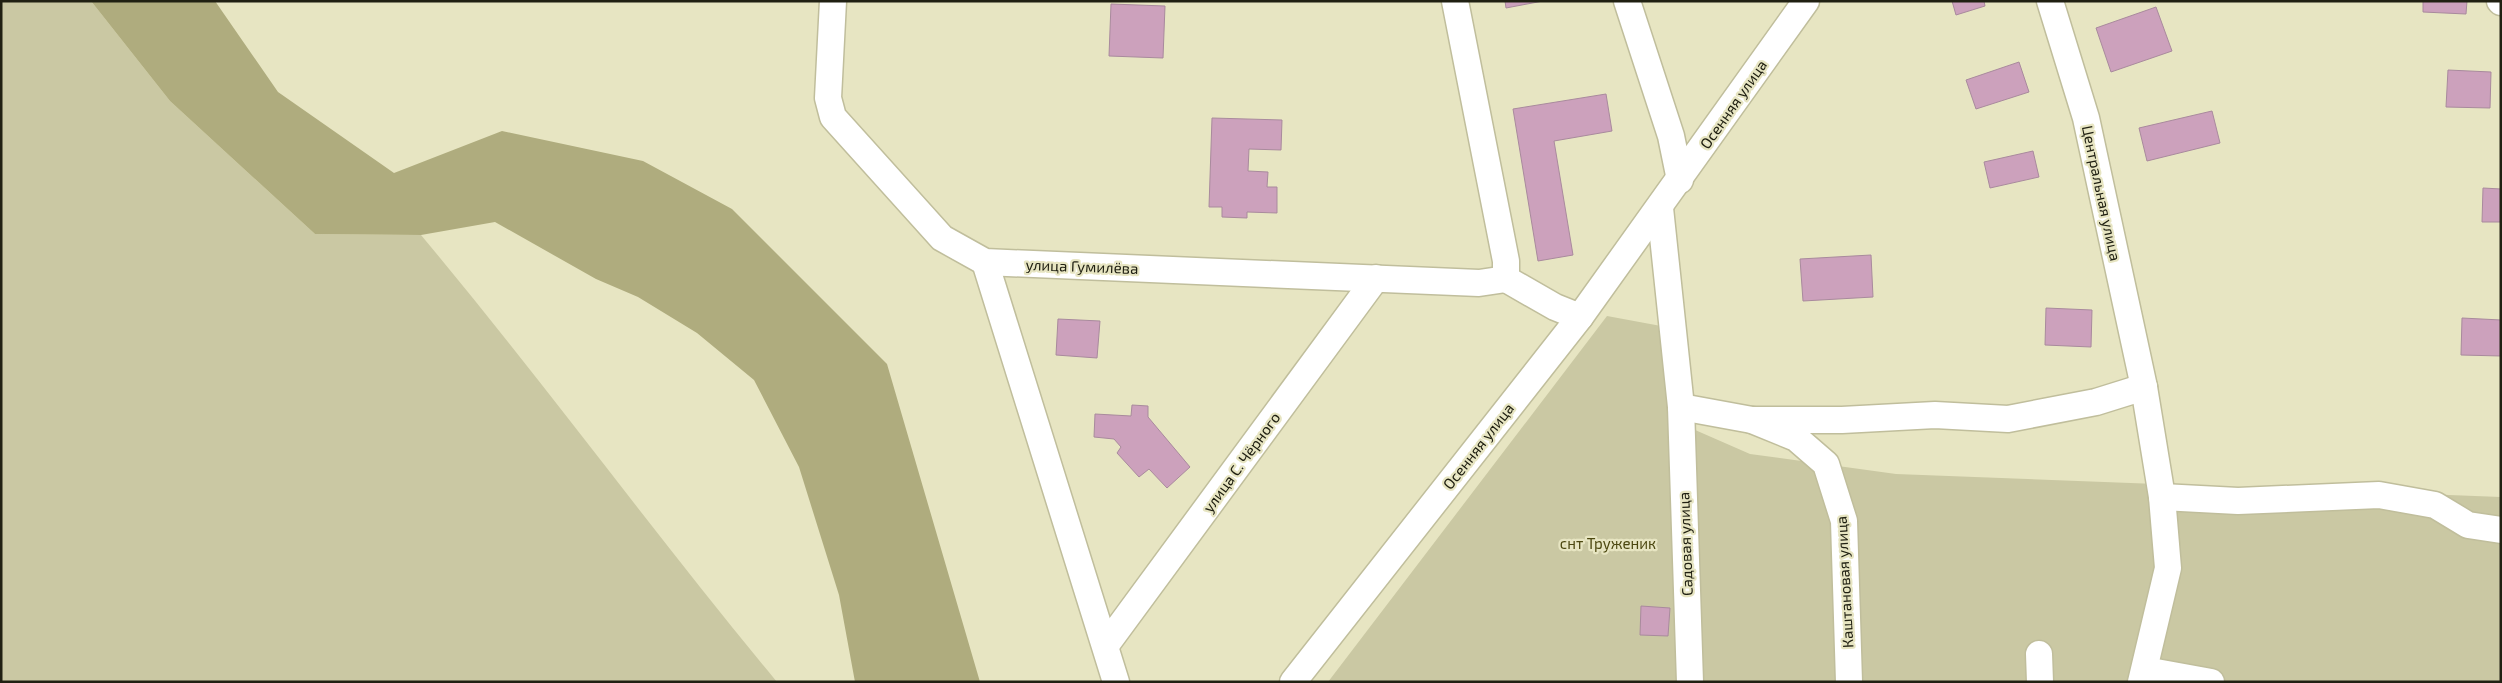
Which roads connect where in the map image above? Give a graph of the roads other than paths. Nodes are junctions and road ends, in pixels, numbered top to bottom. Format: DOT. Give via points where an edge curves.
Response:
graph roads {
  1 [pos="833,1"];
  2 [pos="1455,1"];
  3 [pos="1627,1"];
  4 [pos="1806,1"];
  5 [pos="2050,1"];
  6 [pos="1680,180"];
  7 [pos="1660,208"];
  8 [pos="985,262"];
  9 [pos="1376,278"];
  10 [pos="1506,279"];
  11 [pos="1580,317"];
  12 [pos="2144,387"];
  13 [pos="1681,407"];
  14 [pos="1752,420"];
  15 [pos="2162,497"];
  16 [pos="2501,530"];
  17 [pos="1106,645"];
  18 [pos="2039,654"];
  19 [pos="2143,676"];
  20 [pos="1116,682"];
  21 [pos="1293,682"];
  22 [pos="1690,682"];
  23 [pos="1849,682"];
  24 [pos="2040,682"];
  25 [pos="2211,682"];
  1 -- 8 [label="street, улица Гумилёва" via="828,98 833,117 942,238"];
  2 -- 10 [label="street" via="1506,261"];
  3 -- 6 [label="street" via="1670,136"];
  4 -- 6 [label="street, Осенняя улица"];
  5 -- 12 [label="street, Центральная улица" via="2086,118"];
  6 -- 7 [label="street, Осенняя улица"];
  7 -- 11 [label="street, Осенняя улица"];
  7 -- 13 [label="street"];
  8 -- 9 [label="street, улица Гумилёва"];
  8 -- 17 [label="street"];
  9 -- 10 [label="street, улица Гумилёва" via="1479,283"];
  9 -- 17 [label="street, улица С. Чёрного"];
  10 -- 11 [label="street"];
  11 -- 21 [label="street, Осенняя улица"];
  12 -- 14 [label="street" via="2096,402 2008,419 1935,414 1842,420"];
  12 -- 15 [label="street, Центральная улица"];
  13 -- 14 [label="street, Каштановая улица"];
  13 -- 22 [label="street, Садовая улица"];
  14 -- 23 [label="street, Каштановая улица" via="1796,438 1826,464 1844,521"];
  15 -- 16 [label="street" via="2238,501 2379,495 2435,505 2468,525"];
  15 -- 19 [label="street, Центральная улица" via="2168,568"];
  17 -- 20 [label="street"];
  18 -- 24 [label="street"];
  19 -- 25 [label="street"];
}
